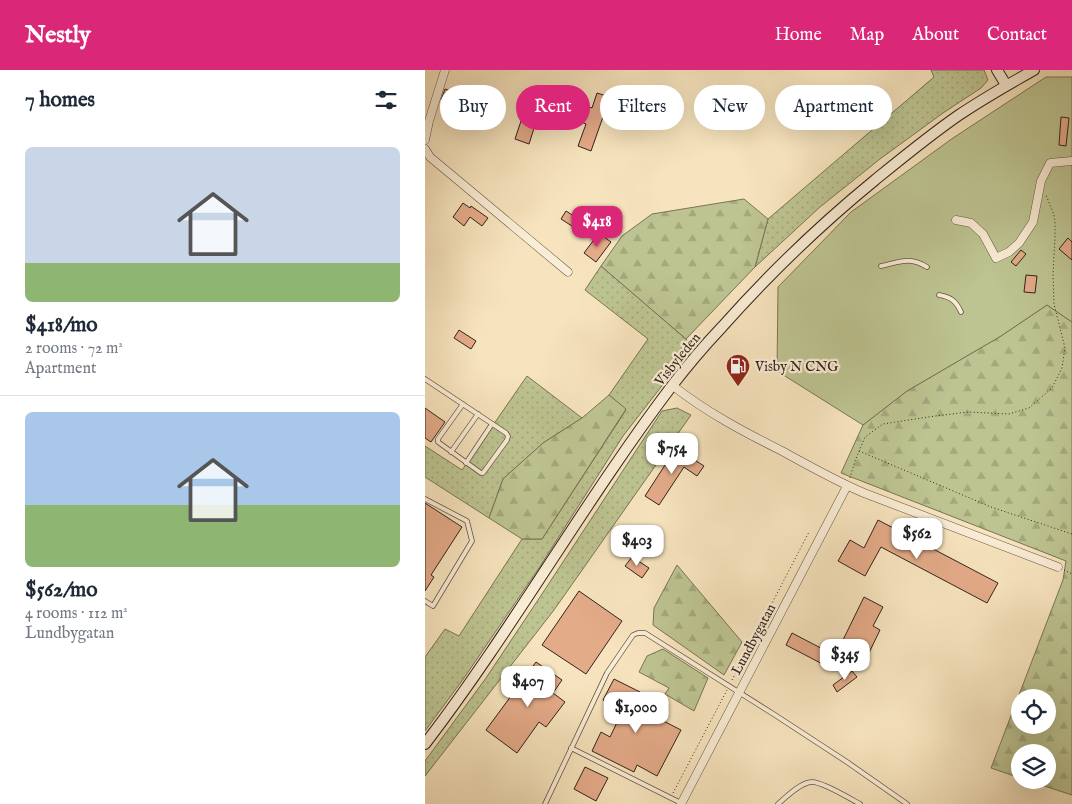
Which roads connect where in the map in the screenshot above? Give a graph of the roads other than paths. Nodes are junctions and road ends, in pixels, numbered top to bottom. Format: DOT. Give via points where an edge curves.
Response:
graph roads {
  1 [pos="445,70"];
  2 [pos="997,70"];
  3 [pos="1034,70"];
  4 [pos="1006,85"];
  5 [pos="425,140"];
  6 [pos="425,149"];
  7 [pos="1072,161"];
  8 [pos="956,220"];
  9 [pos="881,266"];
  10 [pos="927,267"];
  11 [pos="569,272"];
  12 [pos="939,295"];
  13 [pos="961,312"];
  14 [pos="426,382"];
  15 [pos="673,385"];
  16 [pos="463,404"];
  17 [pos="478,414"];
  18 [pos="492,424"];
  19 [pos="451,452"];
  20 [pos="466,463"];
  21 [pos="847,486"];
  22 [pos="425,500"];
  23 [pos="1058,567"];
  24 [pos="425,601"];
  25 [pos="739,693"];
  26 [pos="425,744"];
  27 [pos="571,748"];
  28 [pos="545,804"];
  29 [pos="681,804"];
  30 [pos="778,804"];
  31 [pos="859,804"];
  32 [pos="907,804"];
  1 -- 5 [label="street"];
  2 -- 4 [label="main road"];
  3 -- 4 [label="main road, Visbyleden"];
  4 -- 15 [label="main road, Visbyleden" via="919,144 824,223 755,290"];
  6 -- 11 [label="street" via="430,158"];
  7 -- 8 [label="street" via="1050,163 1041,181 1033,222 1009,252 996,258 983,234 971,223"];
  9 -- 10 [label="lane" via="913,260"];
  12 -- 13 [label="lane" via="956,302"];
  14 -- 16 [label="lane"];
  15 -- 21 [label="street" via="721,419"];
  15 -- 26 [label="main road, Visbyleden"];
  16 -- 17 [label="lane"];
  16 -- 19 [label="lane" via="438,439"];
  17 -- 18 [label="lane"];
  17 -- 19 [label="lane"];
  18 -- 20 [label="lane"];
  18 -- 20 [label="lane" via="506,433 507,440 483,473"];
  19 -- 20 [label="lane"];
  21 -- 23 [label="street"];
  21 -- 25 [label="street, Lundbygatan"];
  22 -- 24 [label="lane" via="467,520 472,541 433,606"];
  25 -- 27 [label="lane" via="645,633 638,633 633,635 607,672"];
  25 -- 29 [label="street, Lundbygatan"];
  25 -- 32 [label="lane"];
  27 -- 28 [label="lane"];
  27 -- 29 [label="lane"];
  30 -- 31 [label="lane" via="794,790 813,782"];
}
